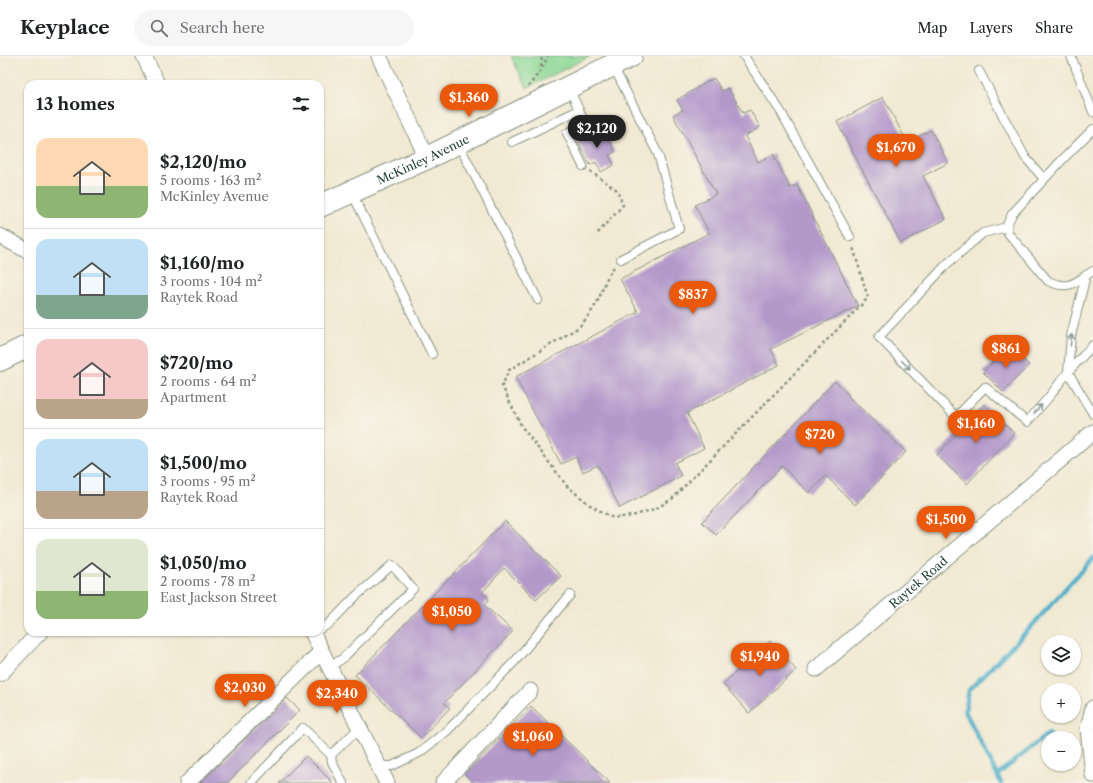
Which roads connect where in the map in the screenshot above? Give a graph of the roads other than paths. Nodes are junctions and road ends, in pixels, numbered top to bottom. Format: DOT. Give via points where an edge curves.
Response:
graph roads {
  1 [pos="144,56"];
  2 [pos="379,56"];
  3 [pos="744,56"];
  4 [pos="1071,56"];
  5 [pos="622,61"];
  6 [pos="979,71"];
  7 [pos="155,80"];
  8 [pos="568,88"];
  9 [pos="579,110"];
  10 [pos="1093,112"];
  11 [pos="1093,129"];
  12 [pos="512,142"];
  13 [pos="458,143"];
  14 [pos="427,158"];
  15 [pos="583,166"];
  16 [pos="1044,179"];
  17 [pos="352,192"];
  18 [pos="324,204"];
  19 [pos="1007,227"];
  20 [pos="0,236"];
  21 [pos="850,237"];
  22 [pos="24,249"];
  23 [pos="621,259"];
  24 [pos="1090,273"];
  25 [pos="538,300"];
  26 [pos="1093,345"];
  27 [pos="24,348"];
  28 [pos="432,354"];
  29 [pos="0,360"];
  30 [pos="1068,372"];
  31 [pos="1093,414"];
  32 [pos="1093,432"];
  33 [pos="570,595"];
  34 [pos="324,627"];
  35 [pos="36,636"];
  36 [pos="316,636"];
  37 [pos="321,652"];
  38 [pos="329,667"];
  39 [pos="816,669"];
  40 [pos="0,674"];
  41 [pos="530,691"];
  42 [pos="1093,708"];
  43 [pos="359,728"];
  44 [pos="331,755"];
  45 [pos="378,766"];
  46 [pos="1093,775"];
  47 [pos="187,783"];
  48 [pos="251,783"];
  49 [pos="343,783"];
  50 [pos="386,783"];
  51 [pos="443,783"];
  1 -- 7 [label="street"];
  2 -- 14 [label="street"];
  3 -- 21 [label="lane" via="781,112"];
  4 -- 10 [label="lane"];
  5 -- 8 [label="street, McKinley Avenue"];
  5 -- 23 [label="lane" via="658,154 679,229"];
  6 -- 16 [label="lane" via="1025,156"];
  8 -- 9 [label="lane"];
  8 -- 13 [label="street, McKinley Avenue"];
  9 -- 12 [label="lane"];
  9 -- 15 [label="lane" via="585,123 568,133"];
  11 -- 16 [label="lane"];
  13 -- 14 [label="street, McKinley Avenue"];
  13 -- 25 [label="lane"];
  14 -- 17 [label="street, McKinley Avenue"];
  16 -- 19 [label="lane" via="1012,214"];
  17 -- 18 [label="street, McKinley Avenue"];
  17 -- 28 [label="lane"];
  19 -- 24 [label="lane" via="1008,233 1048,281 1068,286"];
  19 -- 30 [label="lane, one-way" via="983,233 947,264 879,337 956,417 984,387 1027,422"];
  20 -- 22 [label="street"];
  30 -- 24 [label="lane, one-way" via="1071,336"];
  26 -- 30 [label="lane"];
  27 -- 29 [label="street"];
  30 -- 31 [label="lane"];
  32 -- 39 [label="street, Raytek Road"];
  33 -- 45 [label="lane" via="516,660 448,730 420,753 392,766"];
  34 -- 38 [label="lane" via="392,565 413,589 342,659"];
  35 -- 40 [label="street"];
  36 -- 37 [label="street"];
  37 -- 38 [label="street"];
  37 -- 47 [label="street"];
  38 -- 43 [label="street"];
  41 -- 51 [label="street"];
  42 -- 46 [label="street" via="1088,728"];
  43 -- 44 [label="lane"];
  43 -- 45 [label="street"];
  44 -- 48 [label="lane" via="303,728"];
  44 -- 49 [label="lane"];
  45 -- 50 [label="street"];
}
